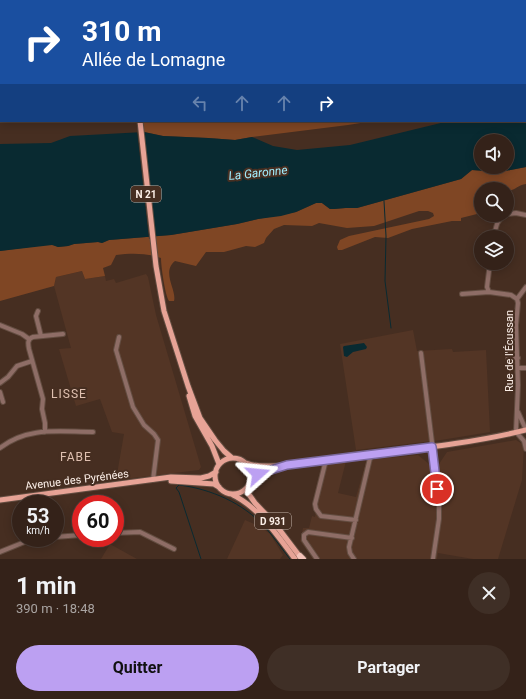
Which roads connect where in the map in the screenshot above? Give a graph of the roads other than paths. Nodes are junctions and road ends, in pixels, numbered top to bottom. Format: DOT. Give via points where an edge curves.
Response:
graph roads {
  1 [pos="139,122"];
  2 [pos="514,213"];
  3 [pos="526,215"];
  4 [pos="155,266"];
  5 [pos="489,270"];
  6 [pos="526,287"];
  7 [pos="489,292"];
  8 [pos="462,294"];
  9 [pos="517,299"];
  10 [pos="38,311"];
  11 [pos="0,325"];
  12 [pos="63,334"];
  13 [pos="41,336"];
  14 [pos="119,337"];
  15 [pos="29,339"];
  16 [pos="421,353"];
  17 [pos="508,358"];
  18 [pos="518,358"];
  19 [pos="32,361"];
  20 [pos="518,368"];
  21 [pos="526,368"];
  22 [pos="0,383"];
  23 [pos="0,392"];
  24 [pos="3,402"];
  25 [pos="517,410"];
  26 [pos="526,430"];
  27 [pos="45,432"];
  28 [pos="93,432"];
  29 [pos="516,432"];
  30 [pos="432,447"];
  31 [pos="0,448"];
  32 [pos="526,449"];
  33 [pos="371,454"];
  34 [pos="232,458"];
  35 [pos="326,460"];
  36 [pos="246,463"];
  37 [pos="219,464"];
  38 [pos="287,465"];
  39 [pos="216,472"];
  40 [pos="155,480"];
  41 [pos="250,482"];
  42 [pos="219,487"];
  43 [pos="230,494"];
  44 [pos="0,500"];
  45 [pos="356,520"];
  46 [pos="124,533"];
  47 [pos="352,538"];
  48 [pos="12,547"];
  49 [pos="174,549"];
  50 [pos="0,552"];
  51 [pos="300,558"];
  52 [pos="317,559"];
  53 [pos="354,559"];
  54 [pos="433,559"];
  1 -- 4 [label="main road, N 21"];
  2 -- 3 [label="street"];
  4 -- 34 [label="main road, N 21" via="164,311 196,407 208,431"];
  4 -- 37 [label="main road, N 21" via="162,312 191,407 217,455"];
  5 -- 7 [label="street" via="487,287"];
  6 -- 9 [label="street"];
  7 -- 8 [label="street, Rue de l'Écussan"];
  7 -- 9 [label="street, Rue de l'Écussan" via="511,295"];
  9 -- 18 [label="street, Rue de l'Écussan"];
  10 -- 13 [label="street" via="36,316"];
  11 -- 15 [label="street"];
  12 -- 13 [label="street"];
  13 -- 15 [label="street"];
  14 -- 40 [label="street" via="116,350 133,407 144,425 158,440"];
  15 -- 19 [label="street"];
  16 -- 30 [label="street"];
  17 -- 18 [label="street"];
  18 -- 20 [label="street, Rue de l'Écussan"];
  19 -- 22 [label="street" via="17,366"];
  19 -- 27 [label="street" via="44,398 42,409"];
  20 -- 21 [label="street"];
  20 -- 25 [label="street, Rue de l'Écussan"];
  23 -- 24 [label="street"];
  25 -- 26 [label="street, Rue de l'Écussan"];
  25 -- 29 [label="street, Rue de l'Écussan"];
  26 -- 29 [label="main road"];
  27 -- 28 [label="street"];
  27 -- 31 [label="street" via="17,437"];
  29 -- 30 [label="main road"];
  29 -- 32 [label="street" via="524,441"];
  30 -- 33 [label="main road"];
  30 -- 54 [label="street" via="439,499"];
  33 -- 35 [label="main road"];
  33 -- 45 [label="street"];
  34 -- 36 [label="main road"];
  34 -- 37 [label="main road"];
  35 -- 38 [label="main road"];
  35 -- 45 [label="street" via="316,509 321,516"];
  36 -- 38 [label="main road" via="256,466"];
  36 -- 41 [label="main road" via="251,474"];
  37 -- 39 [label="main road"];
  38 -- 41 [label="main road" via="258,474"];
  39 -- 40 [label="main road, Avenue des Pyrénées" via="201,478 171,477"];
  39 -- 42 [label="main road"];
  40 -- 42 [label="main road, Avenue des Pyrénées" via="214,484"];
  40 -- 44 [label="main road, Avenue des Pyrénées"];
  41 -- 43 [label="main road" via="242,492"];
  41 -- 51 [label="main road, D 931" via="248,493 251,498 276,525"];
  42 -- 43 [label="main road"];
  43 -- 51 [label="main road, D 931" via="241,499 260,515"];
  45 -- 47 [label="street"];
  46 -- 49 [label="street" via="140,532"];
  47 -- 52 [label="street" via="308,532 304,535 304,540"];
  47 -- 53 [label="street" via="350,550"];
  48 -- 50 [label="street"];
}
